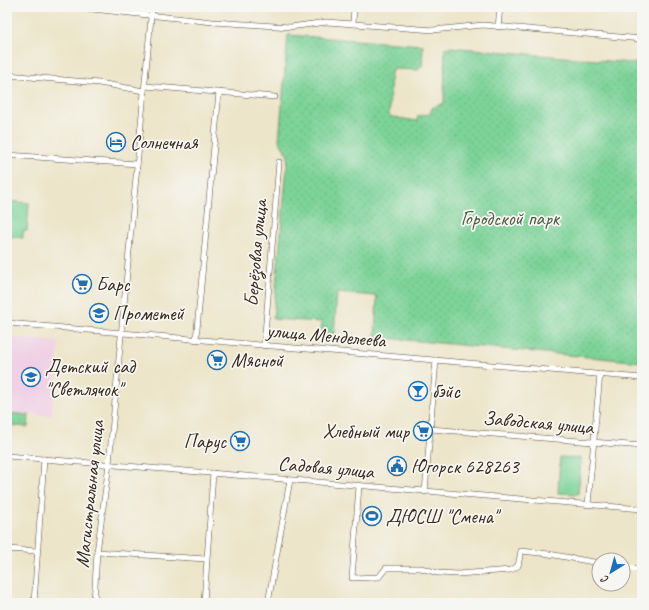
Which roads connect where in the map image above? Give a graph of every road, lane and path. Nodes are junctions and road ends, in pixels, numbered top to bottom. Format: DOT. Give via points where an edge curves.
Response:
graph roads {
  1 [pos="48,7"];
  2 [pos="152,7"];
  3 [pos="354,7"];
  4 [pos="500,7"];
  5 [pos="151,14"];
  6 [pos="353,23"];
  7 [pos="498,27"];
  8 [pos="642,39"];
  9 [pos="7,75"];
  10 [pos="144,89"];
  11 [pos="219,92"];
  12 [pos="274,97"];
  13 [pos="7,155"];
  14 [pos="279,162"];
  15 [pos="137,164"];
  16 [pos="7,323"];
  17 [pos="121,333"];
  18 [pos="196,340"];
  19 [pos="264,346"];
  20 [pos="436,360"];
  21 [pos="600,374"];
  22 [pos="642,378"];
  23 [pos="430,429"];
  24 [pos="593,443"];
  25 [pos="642,446"];
  26 [pos="7,456"];
  27 [pos="44,459"];
  28 [pos="109,464"];
  29 [pos="213,473"];
  30 [pos="290,480"];
  31 [pos="359,486"];
  32 [pos="425,492"];
  33 [pos="588,505"];
  34 [pos="642,509"];
  35 [pos="7,548"];
  36 [pos="37,551"];
  37 [pos="97,552"];
  38 [pos="206,559"];
  39 [pos="591,562"];
  40 [pos="631,568"];
  41 [pos="642,570"];
  42 [pos="34,603"];
  43 [pos="94,603"];
  44 [pos="204,603"];
  45 [pos="268,603"];
  1 -- 5 [label="street"];
  2 -- 5 [label="street, Магистральная улица"];
  3 -- 6 [label="street"];
  4 -- 7 [label="street"];
  5 -- 6 [label="street" via="213,22 290,27 327,22"];
  5 -- 10 [label="street, Магистральная улица"];
  6 -- 7 [label="street" via="433,30 474,26"];
  7 -- 8 [label="street"];
  9 -- 10 [label="street"];
  10 -- 11 [label="street"];
  10 -- 15 [label="street, Магистральная улица"];
  11 -- 12 [label="street"];
  11 -- 18 [label="street"];
  13 -- 15 [label="street"];
  14 -- 19 [label="street, Берёзовая улица"];
  15 -- 17 [label="street, Магистральная улица"];
  16 -- 17 [label="street, улица Менделеева"];
  17 -- 18 [label="street, улица Менделеева"];
  17 -- 28 [label="street, Магистральная улица"];
  18 -- 19 [label="street, улица Менделеева"];
  19 -- 20 [label="street, улица Менделеева"];
  20 -- 21 [label="street, улица Менделеева"];
  20 -- 23 [label="street"];
  21 -- 22 [label="street, улица Менделеева"];
  21 -- 24 [label="street"];
  23 -- 24 [label="street, Заводская улица"];
  23 -- 32 [label="street"];
  24 -- 25 [label="street, Заводская улица"];
  24 -- 33 [label="street"];
  26 -- 27 [label="street, Садовая улица"];
  27 -- 28 [label="street, Садовая улица"];
  27 -- 36 [label="street"];
  28 -- 29 [label="street, Садовая улица"];
  28 -- 37 [label="street, Магистральная улица"];
  29 -- 30 [label="street, Садовая улица"];
  29 -- 38 [label="street"];
  30 -- 31 [label="street, Садовая улица"];
  30 -- 45 [label="street"];
  31 -- 32 [label="street, Садовая улица"];
  31 -- 39 [label="street" via="352,578 379,577 386,568 421,568 438,573 458,574 511,570 518,566 521,551"];
  32 -- 33 [label="street, Садовая улица"];
  33 -- 34 [label="street, Садовая улица"];
  35 -- 36 [label="street"];
  36 -- 42 [label="street"];
  37 -- 38 [label="street"];
  37 -- 43 [label="street, Магистральная улица"];
  38 -- 44 [label="street"];
  40 -- 41 [label="street"];
}
